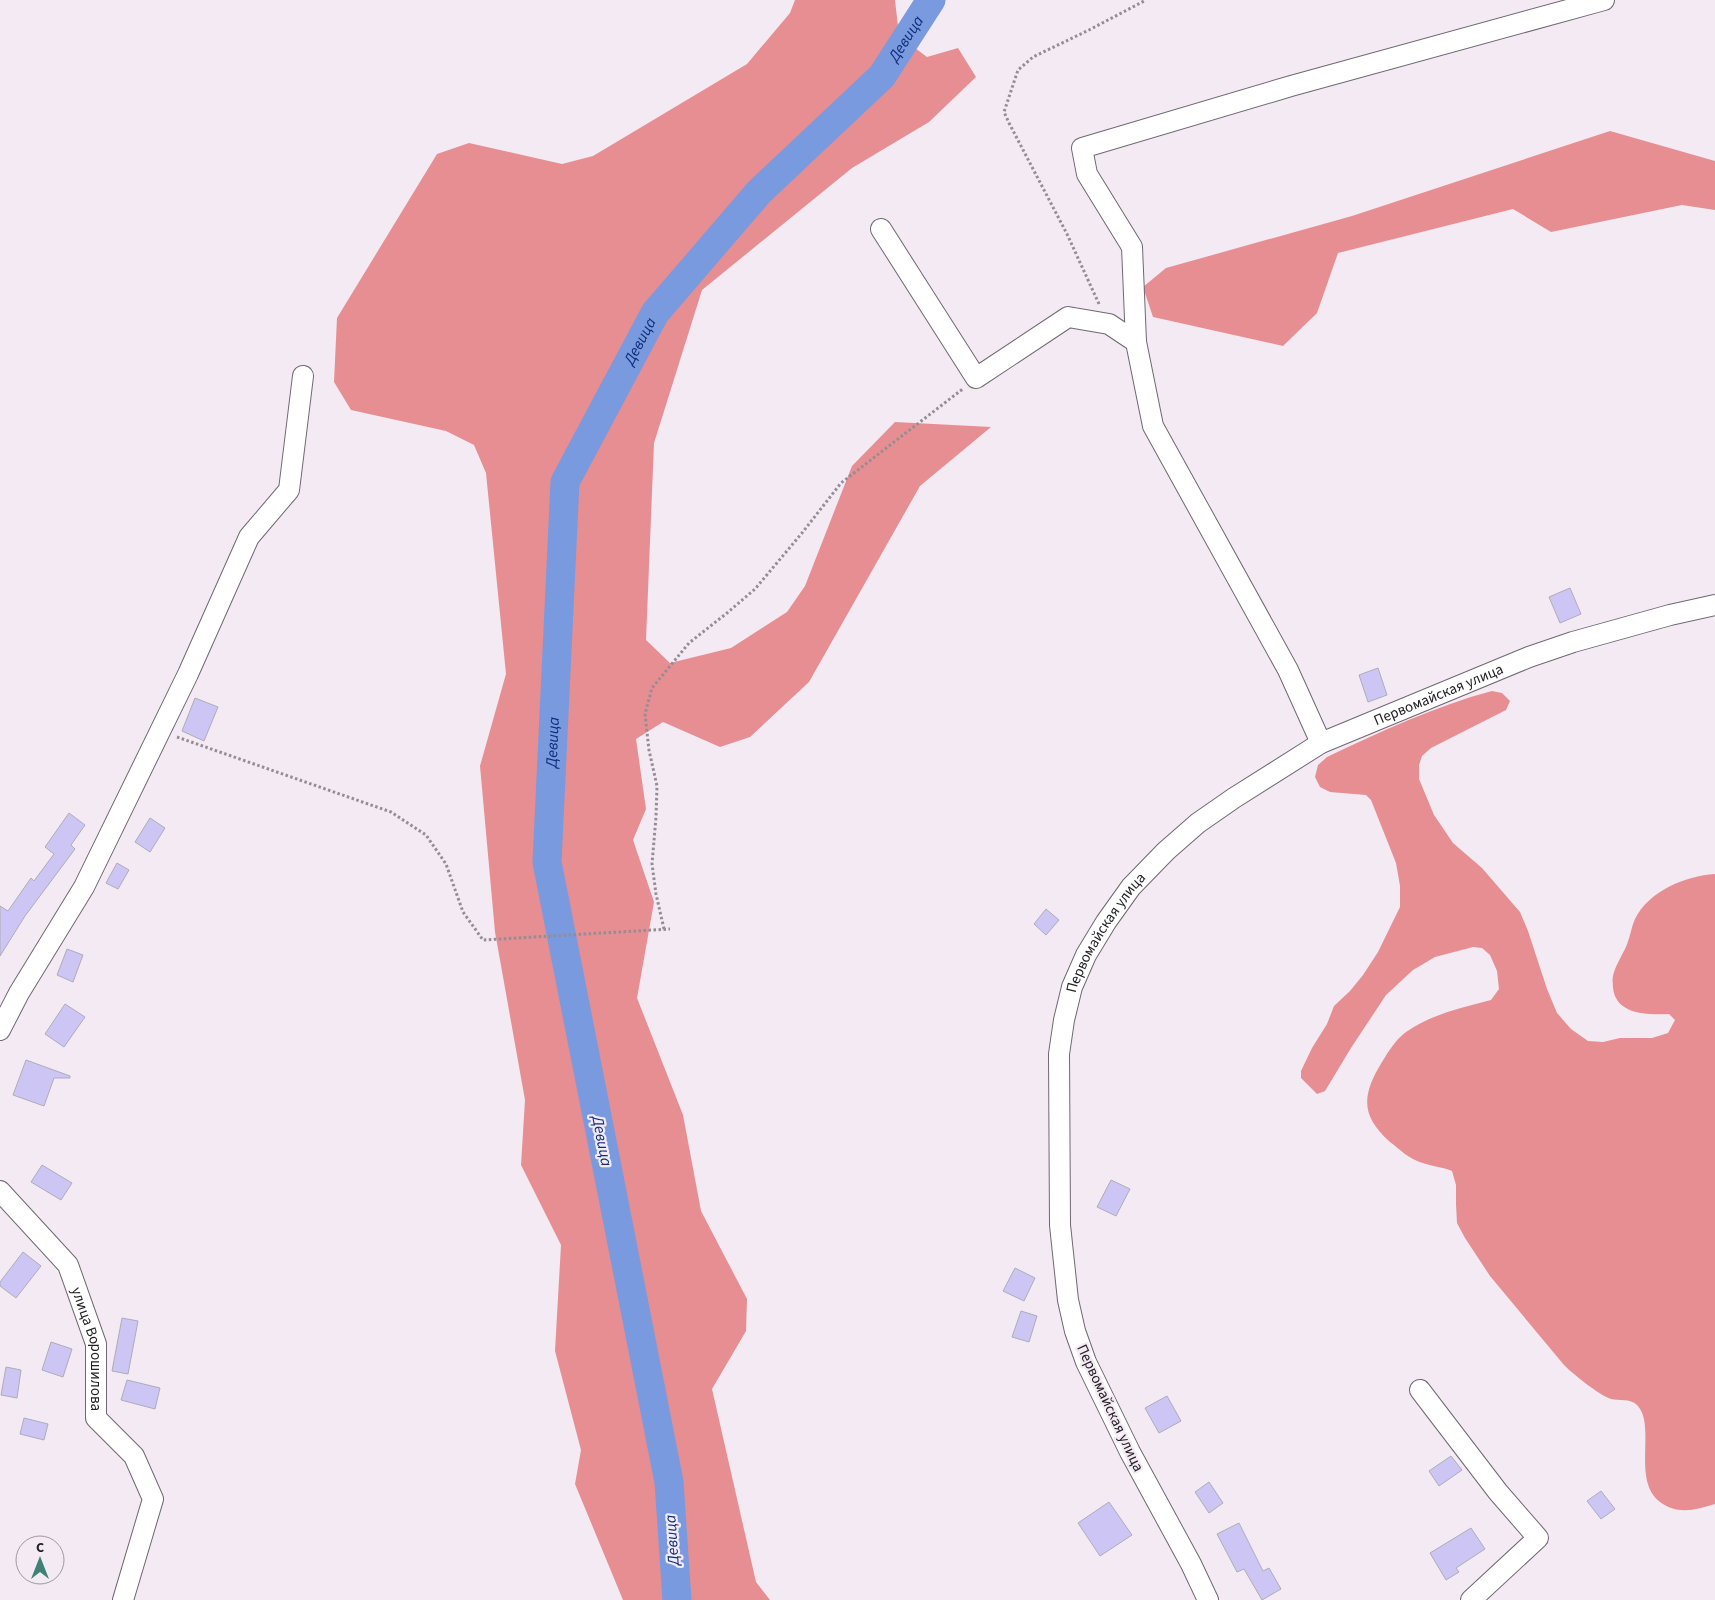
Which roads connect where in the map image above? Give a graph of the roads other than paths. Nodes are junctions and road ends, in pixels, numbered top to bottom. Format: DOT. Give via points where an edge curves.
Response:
graph roads {
  1 [pos="1604,0"];
  2 [pos="881,229"];
  3 [pos="1136,342"];
  4 [pos="304,376"];
  5 [pos="1715,605"];
  6 [pos="1321,743"];
  7 [pos="0,1030"];
  8 [pos="0,1191"];
  9 [pos="1420,1390"];
  10 [pos="123,1600"];
  11 [pos="1208,1600"];
  12 [pos="1470,1600"];
  1 -- 3 [label="street" via="1291,86 1082,148 1087,174 1132,247"];
  2 -- 3 [label="street" via="976,378 1068,317 1109,324"];
  3 -- 6 [label="street" via="1153,426 1288,670"];
  4 -- 7 [label="street" via="289,490 249,537 188,674 84,887 18,993"];
  5 -- 6 [label="street, Первомайская улица" via="1635,624 1529,657"];
  6 -- 11 [label="street, Первомайская улица" via="1198,823 1131,887 1082,963 1072,987 1059,1054 1060,1225 1068,1300 1075,1331 1086,1362 1130,1452"];
  8 -- 10 [label="street, улица Ворошилова" via="68,1265 96,1344 96,1418 134,1456 153,1499"];
  9 -- 12 [label="street" via="1498,1492 1538,1538"];
}
